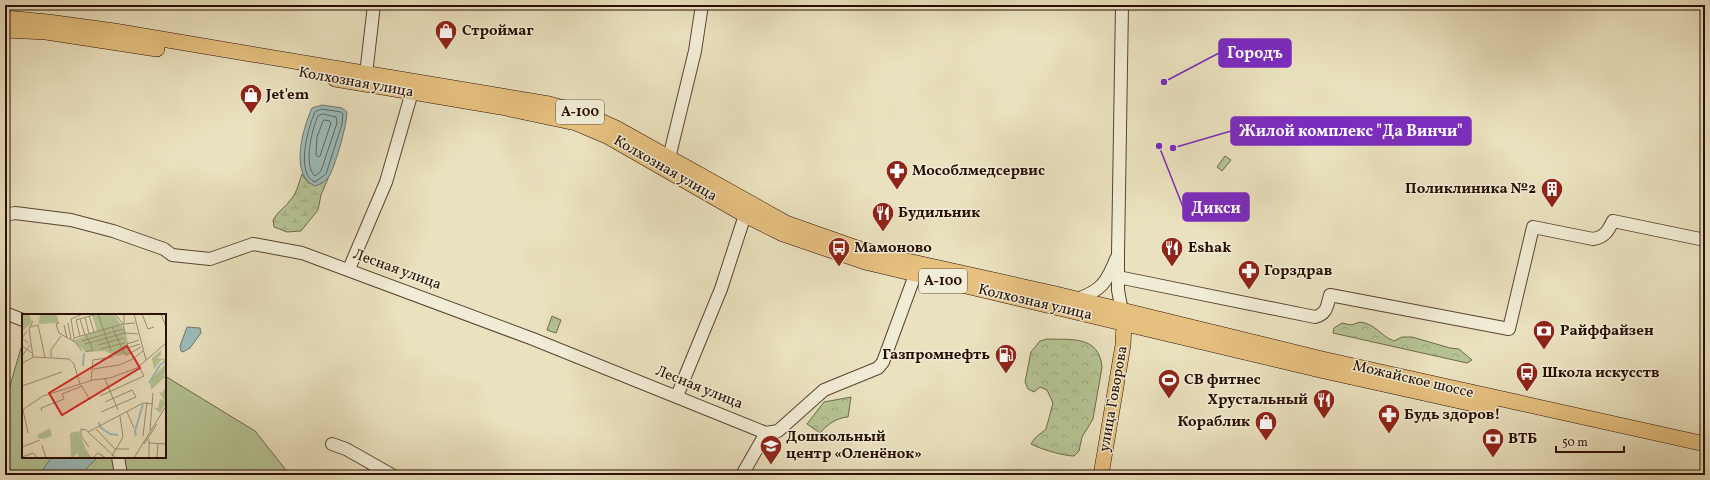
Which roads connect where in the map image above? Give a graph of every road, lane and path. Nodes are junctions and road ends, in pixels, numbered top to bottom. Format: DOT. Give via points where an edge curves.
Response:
graph roads {
  1 [pos="374,5"];
  2 [pos="702,5"];
  3 [pos="1122,5"];
  4 [pos="5,18"];
  5 [pos="5,30"];
  6 [pos="366,74"];
  7 [pos="412,92"];
  8 [pos="669,158"];
  9 [pos="5,214"];
  10 [pos="745,215"];
  11 [pos="1705,240"];
  12 [pos="1118,254"];
  13 [pos="350,269"];
  14 [pos="915,275"];
  15 [pos="1118,277"];
  16 [pos="1077,299"];
  17 [pos="5,314"];
  18 [pos="1123,317"];
  19 [pos="22,320"];
  20 [pos="677,396"];
  21 [pos="766,433"];
  22 [pos="332,444"];
  23 [pos="1705,444"];
  24 [pos="1705,455"];
  25 [pos="118,458"];
  26 [pos="121,475"];
  27 [pos="392,475"];
  28 [pos="742,475"];
  29 [pos="1101,475"];
  1 -- 6 [label="street"];
  2 -- 8 [label="street" via="692,66"];
  3 -- 12 [label="street"];
  4 -- 6 [label="main road, Колхозная улица / А-100" via="114,31"];
  5 -- 7 [label="main road, Колхозная улица / А-100" via="46,32 116,42"];
  6 -- 8 [label="main road, Колхозная улица / А-100" via="519,98 583,113 616,128"];
  7 -- 10 [label="main road, Колхозная улица / А-100" via="547,115 588,127"];
  7 -- 13 [label="street" via="386,182"];
  8 -- 16 [label="main road, Колхозная улица / А-100" via="769,215 822,237 903,260"];
  9 -- 13 [label="street, Лесная улица" via="71,220 127,236 164,249 172,255 210,259 253,244 302,253"];
  10 -- 14 [label="main road, Колхозная улица / А-100" via="782,234 819,248"];
  10 -- 20 [label="street" via="721,289"];
  11 -- 15 [label="street" via="1613,221 1602,238 1593,239 1533,227 1510,329 1330,295 1326,310 1322,315 1314,317"];
  12 -- 15 [label="street"];
  12 -- 16 [label="street" via="1102,286 1090,295"];
  13 -- 20 [label="street, Лесная улица"];
  14 -- 18 [label="main road, Колхозная улица / А-100"];
  14 -- 21 [label="street" via="878,368 824,390 778,431"];
  15 -- 18 [label="street"];
  16 -- 18 [label="main road, Колхозная улица / А-100"];
  17 -- 19 [label="street"];
  18 -- 23 [label="main road, Можайское шоссе / А-100"];
  18 -- 24 [label="main road, Можайское шоссе / А-100" via="1320,370"];
  18 -- 29 [label="main road, улица Говорова" via="1123,345"];
  20 -- 21 [label="street, Лесная улица"];
  21 -- 28 [label="street"];
  22 -- 27 [label="street"];
  25 -- 26 [label="street"];
}
